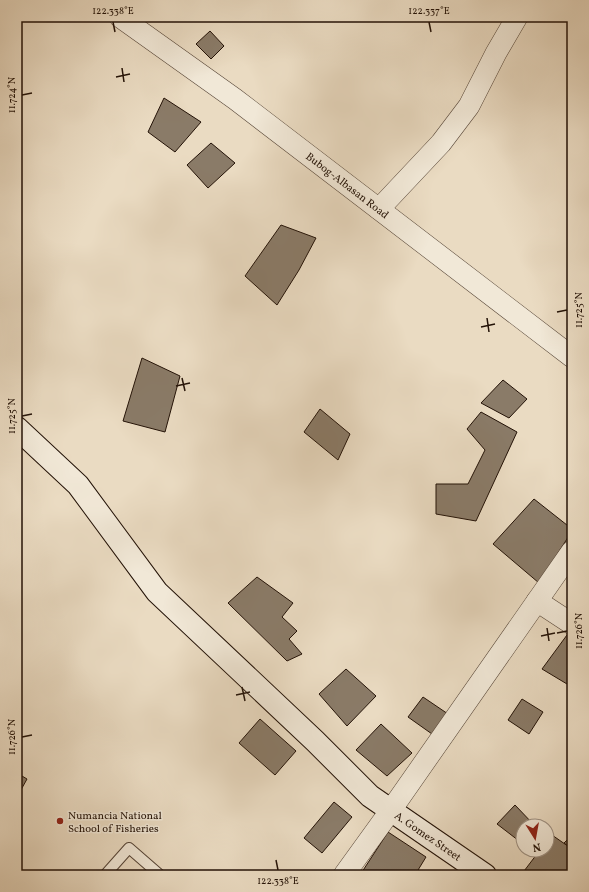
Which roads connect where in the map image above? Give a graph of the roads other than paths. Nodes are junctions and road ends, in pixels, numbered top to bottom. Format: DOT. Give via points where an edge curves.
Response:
graph roads {
  1 [pos="120,17"];
  2 [pos="517,17"];
  3 [pos="379,209"];
  4 [pos="572,357"];
  5 [pos="17,428"];
  6 [pos="572,551"];
  7 [pos="537,601"];
  8 [pos="572,624"];
  9 [pos="391,810"];
  10 [pos="105,875"];
  11 [pos="160,875"];
  12 [pos="344,875"];
  13 [pos="485,875"];
  1 -- 3 [label="street, Bubog-Albasan Road" via="235,99"];
  2 -- 3 [label="street" via="469,106 441,143"];
  3 -- 4 [label="street, Bubog-Albasan Road"];
  5 -- 9 [label="street, A. Gomez Street" via="78,484 157,592 370,796"];
  6 -- 7 [label="street"];
  7 -- 8 [label="street"];
  7 -- 9 [label="street"];
  9 -- 12 [label="street"];
  9 -- 13 [label="street, A. Gomez Street"];
  10 -- 11 [label="lane" via="129,848"];
}
